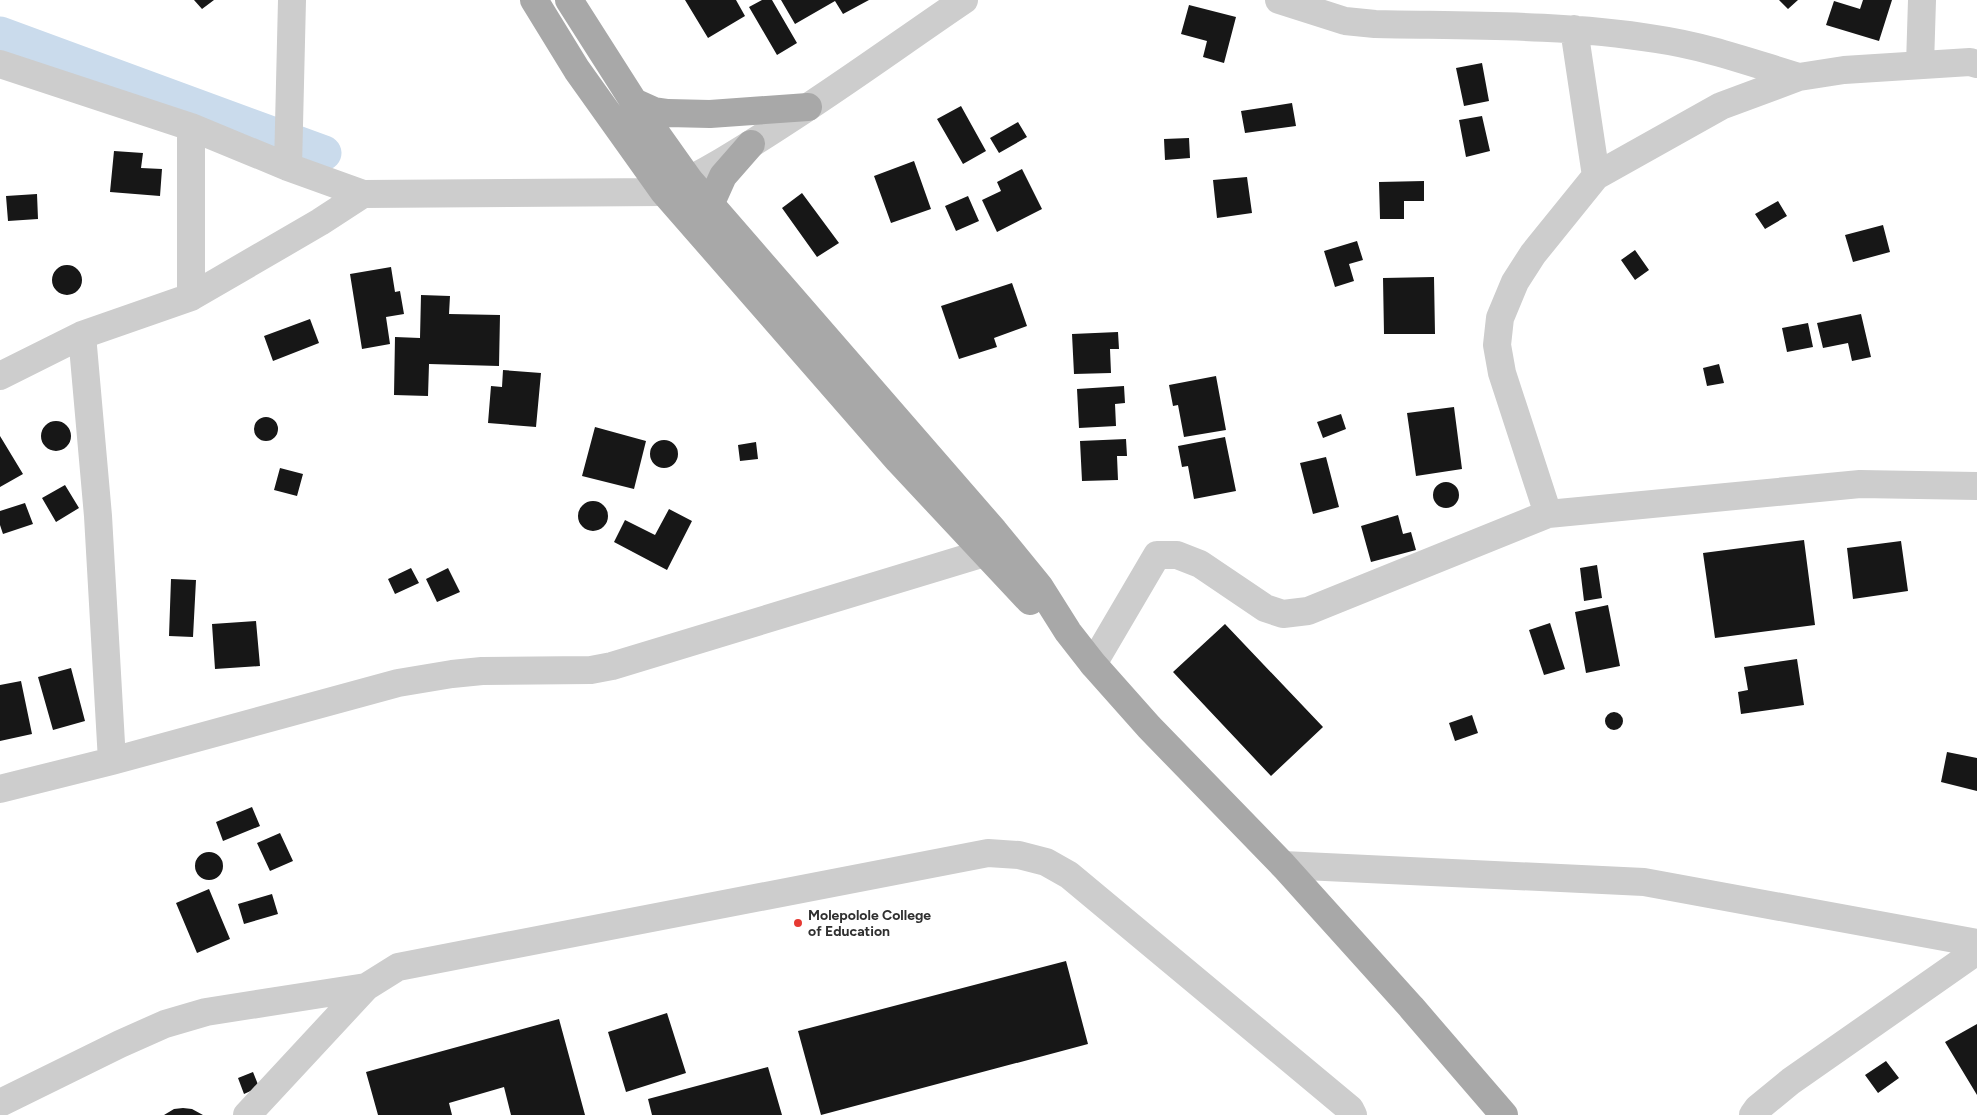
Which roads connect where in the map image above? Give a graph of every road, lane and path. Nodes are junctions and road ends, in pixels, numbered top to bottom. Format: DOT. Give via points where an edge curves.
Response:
graph roads {
  1 [pos="292,0"];
  2 [pos="534,0"];
  3 [pos="569,0"];
  4 [pos="964,0"];
  5 [pos="1279,0"];
  6 [pos="1922,0"];
  7 [pos="1574,30"];
  8 [pos="0,64"];
  9 [pos="1977,64"];
  10 [pos="1920,65"];
  11 [pos="1800,77"];
  12 [pos="634,102"];
  13 [pos="808,108"];
  14 [pos="191,127"];
  15 [pos="752,144"];
  16 [pos="288,166"];
  17 [pos="1596,176"];
  18 [pos="690,181"];
  19 [pos="664,192"];
  20 [pos="363,194"];
  21 [pos="710,206"];
  22 [pos="191,297"];
  23 [pos="82,335"];
  24 [pos="0,376"];
  25 [pos="1977,486"];
  26 [pos="1548,514"];
  27 [pos="984,552"];
  28 [pos="1068,632"];
  29 [pos="1093,664"];
  30 [pos="112,761"];
  31 [pos="0,789"];
  32 [pos="1283,864"];
  33 [pos="1977,943"];
  34 [pos="1977,951"];
  35 [pos="366,987"];
  36 [pos="0,1103"];
  37 [pos="1351,1113"];
  38 [pos="247,1115"];
  39 [pos="1504,1115"];
  40 [pos="1753,1115"];
  1 -- 16 [label="street"];
  2 -- 19 [label="main road" via="577,70"];
  3 -- 12 [label="main road"];
  4 -- 13 [label="street"];
  5 -- 7 [label="street" via="1345,21"];
  6 -- 10 [label="street"];
  7 -- 11 [label="street" via="1698,47"];
  7 -- 17 [label="street"];
  8 -- 14 [label="street"];
  9 -- 10 [label="street"];
  10 -- 11 [label="street" via="1844,70"];
  11 -- 17 [label="street" via="1721,106"];
  12 -- 13 [label="main road" via="668,113"];
  12 -- 18 [label="main road"];
  13 -- 15 [label="street"];
  14 -- 16 [label="street"];
  14 -- 22 [label="street"];
  15 -- 18 [label="street"];
  15 -- 21 [label="main road" via="723,176"];
  16 -- 20 [label="street"];
  17 -- 26 [label="street" via="1533,254 1515,282 1500,318 1497,345 1502,373"];
  18 -- 19 [label="street"];
  18 -- 21 [label="main road"];
  19 -- 20 [label="street"];
  19 -- 27 [label="main road" via="898,460"];
  20 -- 22 [label="street"];
  21 -- 28 [label="main road" via="994,531 1039,586"];
  22 -- 23 [label="street"];
  23 -- 24 [label="street"];
  23 -- 30 [label="street" via="98,516"];
  25 -- 26 [label="street" via="1860,484"];
  26 -- 29 [label="street" via="1308,611 1283,614 1265,608 1200,564 1177,555 1157,555"];
  27 -- 28 [label="main road" via="1040,610"];
  27 -- 30 [label="street" via="612,666 591,670 482,671 398,683"];
  28 -- 29 [label="main road"];
  29 -- 32 [label="main road"];
  30 -- 31 [label="street"];
  32 -- 33 [label="street" via="1644,882"];
  32 -- 39 [label="main road"];
  34 -- 40 [label="street" via="1791,1080"];
  35 -- 36 [label="street" via="206,1012 164,1024"];
  35 -- 37 [label="street" via="398,966 988,853 1018,855 1046,862 1069,875"];
  35 -- 38 [label="street"];
}
